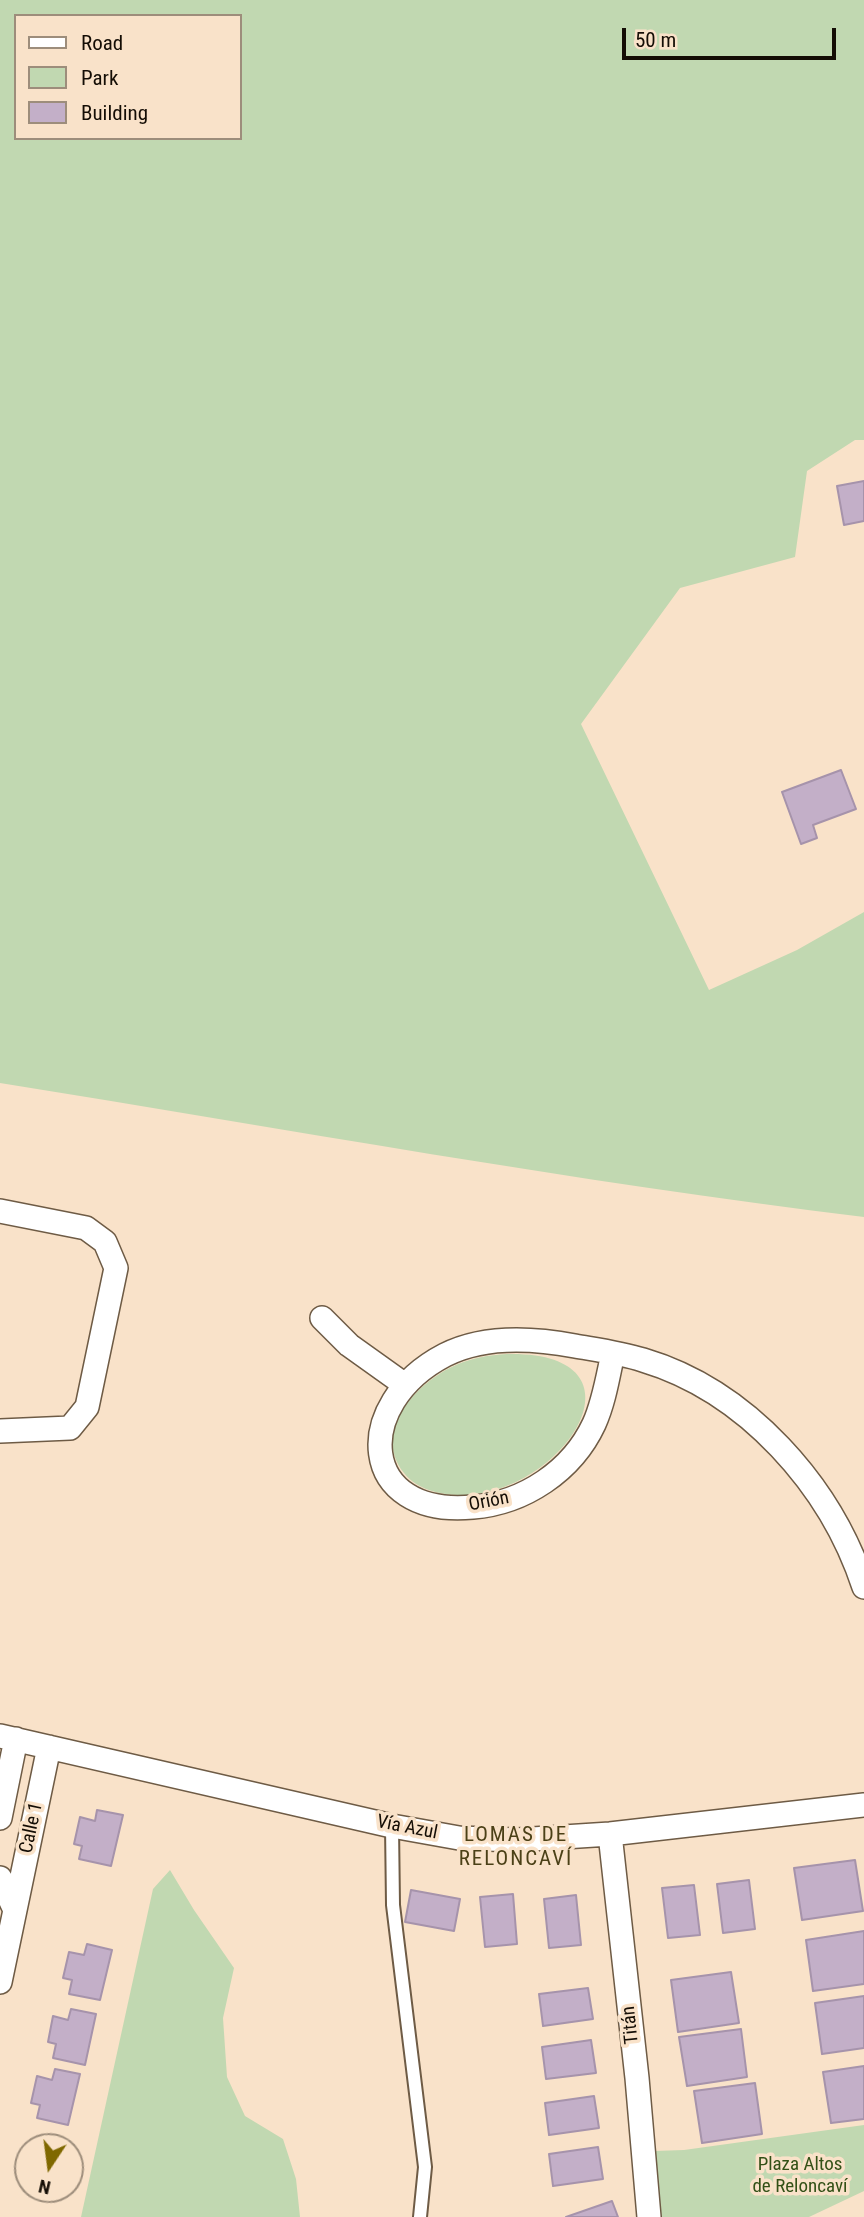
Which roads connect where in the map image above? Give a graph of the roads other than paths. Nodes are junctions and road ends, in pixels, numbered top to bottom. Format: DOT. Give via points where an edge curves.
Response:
graph roads {
  1 [pos="0,1211"];
  2 [pos="322,1318"];
  3 [pos="613,1353"];
  4 [pos="405,1385"];
  5 [pos="0,1431"];
  6 [pos="864,1587"];
  7 [pos="8,1737"];
  8 [pos="49,1747"];
  9 [pos="864,1805"];
  10 [pos="0,1818"];
  11 [pos="391,1826"];
  12 [pos="610,1834"];
  13 [pos="0,1878"];
  14 [pos="15,1910"];
  15 [pos="0,1982"];
  16 [pos="420,2217"];
  17 [pos="649,2217"];
  1 -- 5 [label="street" via="86,1228 105,1242 116,1268 87,1407 71,1428"];
  2 -- 4 [label="street" via="349,1345"];
  3 -- 4 [label="street, Orión" via="531,1340 477,1344 445,1356"];
  3 -- 4 [label="street, Orión" via="595,1422 574,1456 542,1483 492,1504 428,1503 396,1485 382,1461 379,1442 386,1413"];
  3 -- 6 [label="street, Orión" via="675,1372 758,1427 825,1503 842,1531"];
  7 -- 8 [label="street, Vía Azul"];
  7 -- 10 [label="street, Calle 1"];
  8 -- 11 [label="street, Vía Azul"];
  8 -- 14 [label="street, Calle 1"];
  9 -- 12 [label="street, Vía Azul"];
  11 -- 12 [label="street, Vía Azul" via="494,1840"];
  11 -- 16 [label="lane" via="393,1905 425,2167"];
  12 -- 17 [label="street, Titán"];
  13 -- 14 [label="street"];
  14 -- 15 [label="street, Calle 1"];
}
